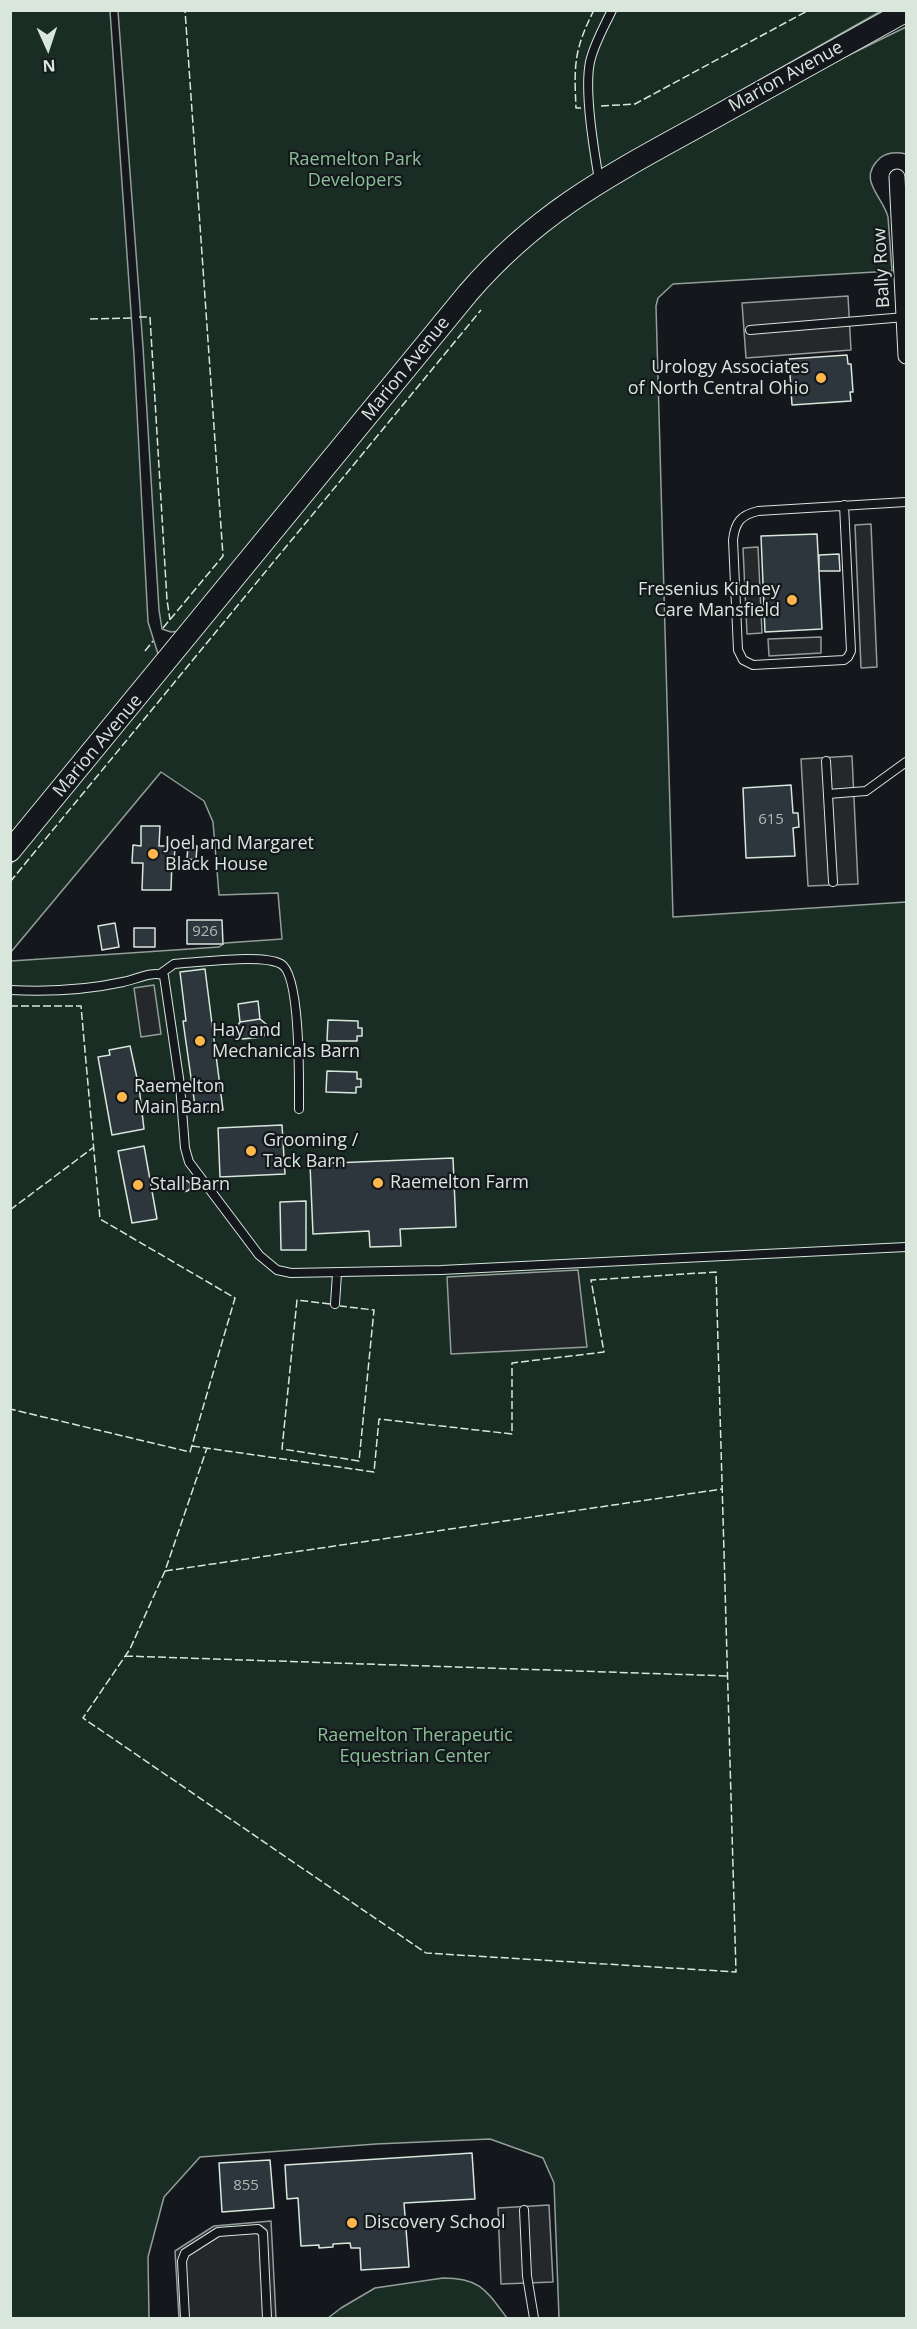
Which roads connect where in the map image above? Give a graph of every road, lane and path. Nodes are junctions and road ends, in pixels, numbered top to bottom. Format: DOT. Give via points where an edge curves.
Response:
graph roads {
  1 [pos="612,10"];
  2 [pos="906,11"];
  3 [pos="897,177"];
  4 [pos="599,181"];
  5 [pos="905,288"];
  6 [pos="904,317"];
  7 [pos="750,330"];
  8 [pos="906,356"];
  9 [pos="906,502"];
  10 [pos="844,506"];
  11 [pos="826,760"];
  12 [pos="906,762"];
  13 [pos="828,794"];
  14 [pos="10,851"];
  15 [pos="833,882"];
  16 [pos="160,974"];
  17 [pos="10,990"];
  18 [pos="299,1108"];
  19 [pos="906,1247"];
  20 [pos="338,1273"];
  21 [pos="335,1304"];
  22 [pos="524,2210"];
  23 [pos="185,2319"];
  24 [pos="267,2319"];
  25 [pos="534,2319"];
  1 -- 4 [label="lane" via="589,65"];
  2 -- 4 [label="street, Marion Avenue"];
  3 -- 5 [label="street, Bally Row"];
  4 -- 14 [label="street, Marion Avenue" via="531,230 482,277"];
  5 -- 6 [label="street, Bally Row"];
  6 -- 7 [label="lane"];
  6 -- 8 [label="street, Bally Row"];
  9 -- 10 [label="lane"];
  10 -- 10 [label="lane" via="758,511 744,514 734,526 738,650 742,660 753,665 848,657 851,651"];
  11 -- 13 [label="lane"];
  12 -- 13 [label="lane" via="866,791"];
  13 -- 15 [label="lane"];
  16 -- 17 [label="lane" via="72,990"];
  16 -- 18 [label="lane" via="174,964 184,963 262,959 283,965 293,986"];
  16 -- 20 [label="lane" via="165,979 189,1162 266,1263 291,1274"];
  19 -- 20 [label="lane"];
  20 -- 21 [label="lane"];
  22 -- 25 [label="lane" via="527,2276"];
  23 -- 24 [label="lane" via="185,2253 218,2232 258,2229 263,2234"];
}
